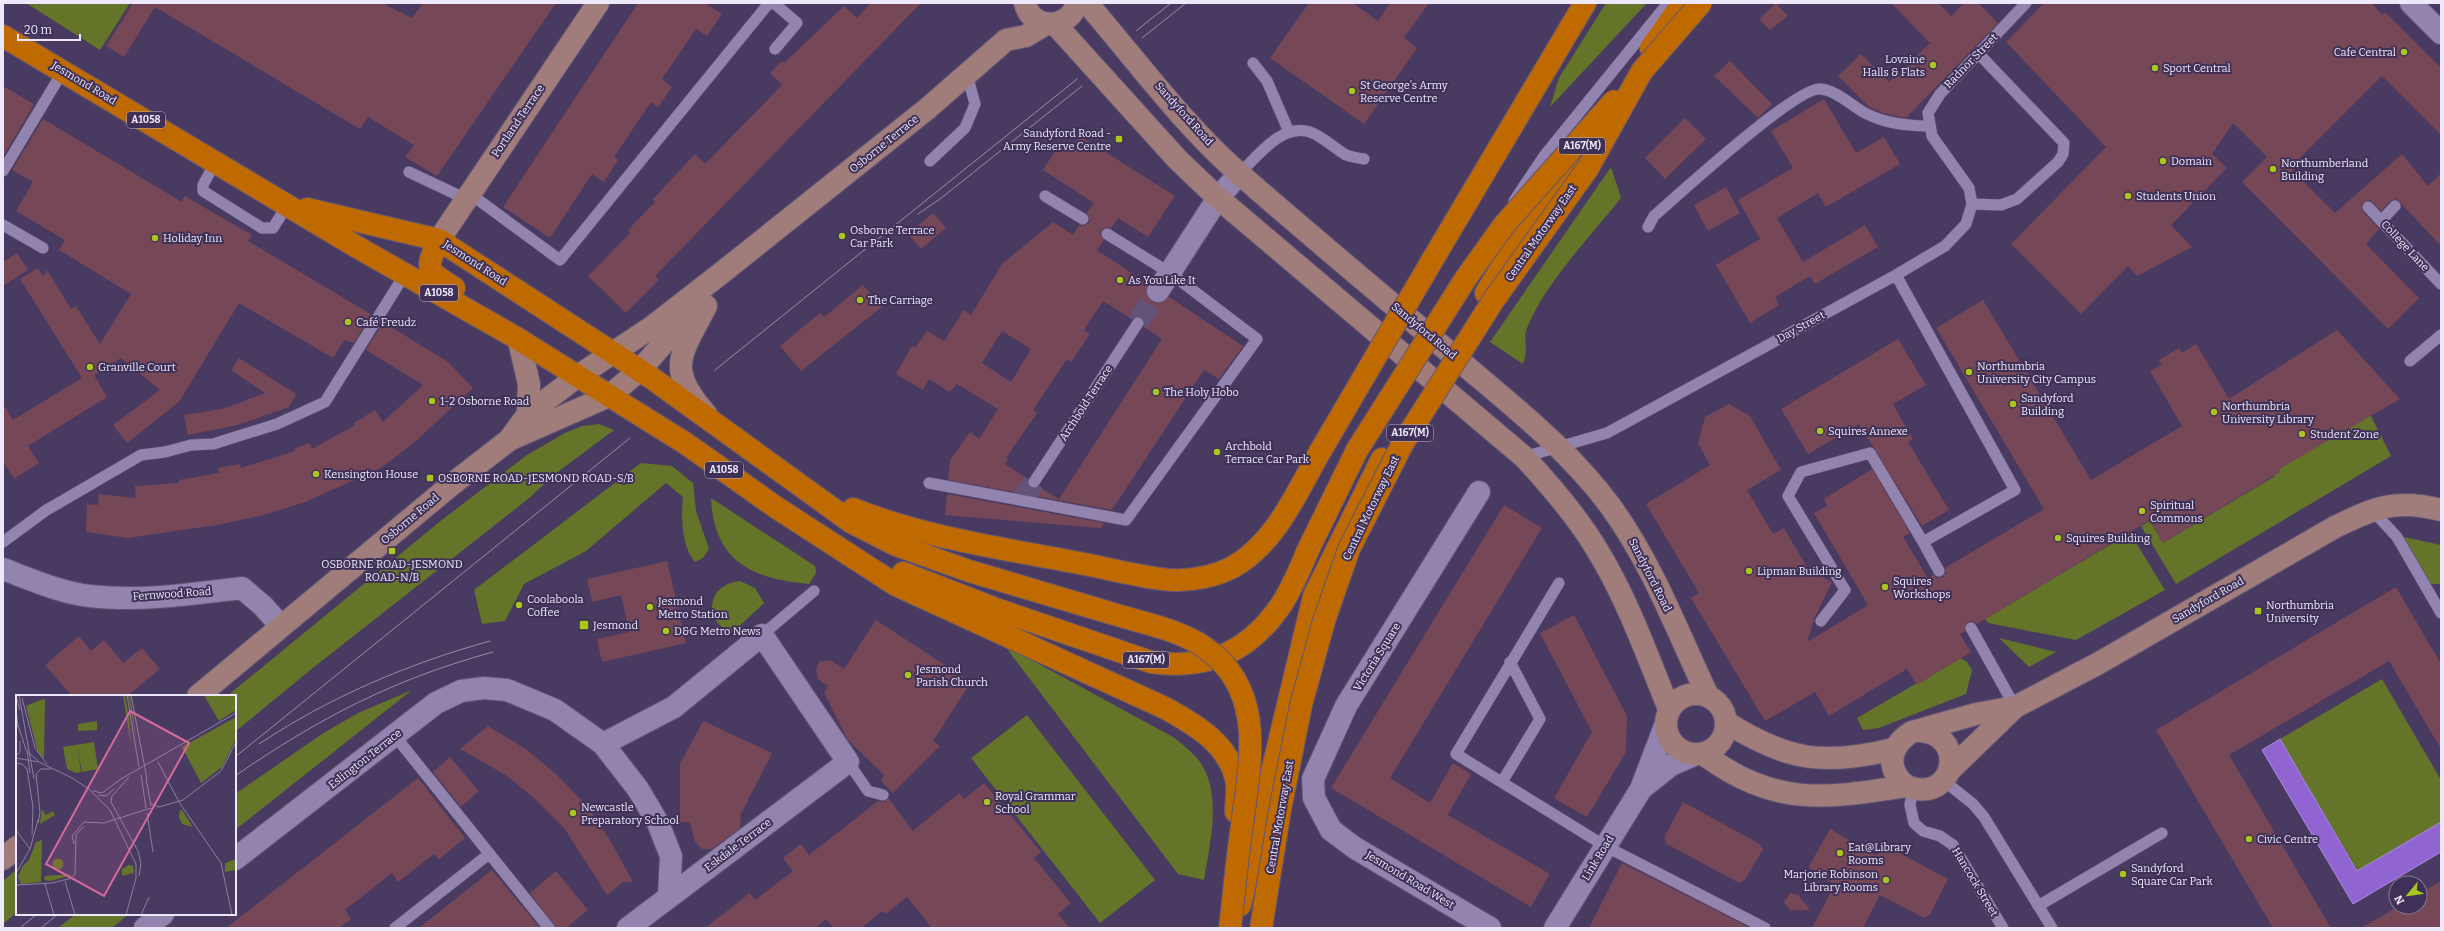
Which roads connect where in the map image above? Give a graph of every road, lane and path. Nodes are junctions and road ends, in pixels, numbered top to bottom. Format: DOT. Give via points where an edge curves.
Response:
graph roads {
  1 [pos="598,3"];
  2 [pos="769,3"];
  3 [pos="774,3"];
  4 [pos="1077,3"];
  5 [pos="1087,3"];
  6 [pos="1585,3"];
  7 [pos="1668,3"];
  8 [pos="1683,3"];
  9 [pos="1701,3"];
  10 [pos="2412,3"];
  11 [pos="2020,5"];
  12 [pos="1025,6"];
  13 [pos="1051,24"];
  14 [pos="2441,33"];
  15 [pos="3,36"];
  16 [pos="1006,40"];
  17 [pos="775,49"];
  18 [pos="1978,53"];
  19 [pos="1253,63"];
  20 [pos="63,71"];
  21 [pos="1642,71"];
  22 [pos="967,75"];
  23 [pos="1930,126"];
  24 [pos="1288,132"];
  25 [pos="1364,159"];
  26 [pos="216,161"];
  27 [pos="930,161"];
  28 [pos="3,171"];
  29 [pos="409,172"];
  30 [pos="1239,174"];
  31 [pos="467,196"];
  32 [pos="1045,196"];
  33 [pos="1218,198"];
  34 [pos="288,204"];
  35 [pos="1972,204"];
  36 [pos="2395,206"];
  37 [pos="2368,207"];
  38 [pos="1083,219"];
  39 [pos="2381,221"];
  40 [pos="3,225"];
  41 [pos="1504,225"];
  42 [pos="1648,226"];
  43 [pos="1107,234"];
  44 [pos="439,240"];
  45 [pos="44,248"];
  46 [pos="724,271"];
  47 [pos="1170,273"];
  48 [pos="1896,275"];
  49 [pos="400,282"];
  50 [pos="2441,284"];
  51 [pos="1158,290"];
  52 [pos="1138,323"];
  53 [pos="2441,335"];
  54 [pos="517,339"];
  55 [pos="612,352"];
  56 [pos="2410,362"];
  57 [pos="640,370"];
  58 [pos="578,376"];
  59 [pos="609,396"];
  60 [pos="528,414"];
  61 [pos="713,422"];
  62 [pos="509,440"];
  63 [pos="1560,448"];
  64 [pos="1524,457"];
  65 [pos="1034,482"];
  66 [pos="929,483"];
  67 [pos="804,489"];
  68 [pos="1479,492"];
  69 [pos="2371,509"];
  70 [pos="2441,510"];
  71 [pos="3,542"];
  72 [pos="1923,542"];
  73 [pos="837,545"];
  74 [pos="3,569"];
  75 [pos="1939,571"];
  76 [pos="1559,583"];
  77 [pos="814,590"];
  78 [pos="2441,613"];
  79 [pos="1821,621"];
  80 [pos="281,626"];
  81 [pos="1971,628"];
  82 [pos="762,635"];
  83 [pos="1510,662"];
  84 [pos="199,695"];
  85 [pos="1708,696"];
  86 [pos="2015,707"];
  87 [pos="1667,718"];
  88 [pos="1726,722"];
  89 [pos="1920,730"];
  90 [pos="395,736"];
  91 [pos="603,744"];
  92 [pos="1894,749"];
  93 [pos="1699,754"];
  94 [pos="848,762"];
  95 [pos="1946,775"];
  96 [pos="1502,782"];
  97 [pos="1910,787"];
  98 [pos="1641,789"];
  99 [pos="883,795"];
  100 [pos="1331,830"];
  101 [pos="2162,833"];
  102 [pos="1605,846"];
  103 [pos="16,848"];
  104 [pos="489,854"];
  105 [pos="236,858"];
  106 [pos="3,859"];
  107 [pos="669,896"];
  108 [pos="2038,906"];
  109 [pos="162,915"];
  110 [pos="1469,924"];
  111 [pos="145,928"];
  112 [pos="395,928"];
  113 [pos="549,928"];
  114 [pos="628,928"];
  115 [pos="1221,928"];
  116 [pos="1230,928"];
  117 [pos="1236,928"];
  118 [pos="1261,928"];
  119 [pos="1490,928"];
  120 [pos="1555,928"];
  121 [pos="1765,928"];
  122 [pos="2003,928"];
  123 [pos="2052,928"];
  1 -- 31 [label="main road, Portland Terrace"];
  2 -- 31 [label="lane" via="560,260"];
  3 -- 17 [label="lane" via="797,23"];
  4 -- 13 [label="main road" via="1070,16"];
  5 -- 30 [label="main road, Sandyford Road" via="1187,121"];
  6 -- 67 [label="highway, bridge" via="1275,529 1255,553 1232,567 1205,577 1172,580 890,524"];
  7 -- 41 [label="lane" via="1544,156 1517,195"];
  8 -- 117 [label="highway, Central Motorway East / A167(M)" via="1544,199 1382,459 1314,596"];
  9 -- 21 [label="highway, Central Motorway East / A167(M), bridge"];
  10 -- 14 [label="street"];
  11 -- 18 [label="lane, Radnor Street"];
  12 -- 13 [label="main road" via="1031,16"];
  12 -- 16 [label="main road" via="1014,20"];
  13 -- 16 [label="main road" via="1026,36"];
  13 -- 33 [label="main road" via="1178,160"];
  15 -- 20 [label="highway, Jesmond Road / A1058"];
  16 -- 22 [label="main road, Osborne Terrace"];
  18 -- 23 [label="lane, Radnor Street" via="1940,94 1928,114"];
  18 -- 35 [label="lane" via="2064,143 2063,154 2058,162 2017,199 2001,206"];
  19 -- 24 [label="lane" via="1267,81"];
  20 -- 26 [label="highway, Jesmond Road / A1058"];
  20 -- 28 [label="lane"];
  21 -- 41 [label="highway, A167(M), bridge"];
  21 -- 118 [label="highway, Central Motorway East / A167(M), bridge" via="1588,168 1493,301 1403,443 1349,549 1324,621 1301,705 1280,810"];
  22 -- 27 [label="lane" via="975,104 965,128"];
  22 -- 46 [label="main road, Osborne Terrace"];
  23 -- 35 [label="lane" via="1932,136 1969,188"];
  23 -- 42 [label="lane" via="1886,122 1866,114 1828,91 1819,89 1806,93 1777,112 1654,216"];
  24 -- 25 [label="lane" via="1310,132 1347,155"];
  24 -- 30 [label="lane"];
  26 -- 34 [label="highway, Jesmond Road / A1058"];
  26 -- 34 [label="lane" via="203,186 204,191 262,228 273,228"];
  29 -- 31 [label="lane"];
  30 -- 33 [label="street"];
  30 -- 63 [label="main road, Sandyford Road"];
  31 -- 44 [label="main road, Portland Terrace"];
  32 -- 38 [label="lane"];
  33 -- 47 [label="street"];
  33 -- 64 [label="main road"];
  34 -- 44 [label="highway, Jesmond Road / A1058"];
  34 -- 49 [label="highway, Jesmond Road / A1058"];
  35 -- 48 [label="lane, Day Street" via="1966,224 1945,246"];
  36 -- 39 [label="lane"];
  37 -- 39 [label="lane, College Lane"];
  39 -- 50 [label="lane, College Lane"];
  40 -- 45 [label="lane"];
  41 -- 73 [label="highway, A167(M), bridge" via="1466,278 1356,450 1280,607 1262,630 1240,648 1196,664 1176,665 1136,657 996,609"];
  43 -- 47 [label="lane"];
  44 -- 54 [label="highway, A1058" via="429,262 430,270 499,318"];
  44 -- 55 [label="highway, Jesmond Road / A1058"];
  46 -- 55 [label="main road, Osborne Terrace" via="652,327"];
  46 -- 57 [label="main road, Osborne Terrace"];
  46 -- 61 [label="main road" via="684,353 680,371 691,396"];
  47 -- 51 [label="street"];
  47 -- 66 [label="lane" via="1256,339 1126,520"];
  48 -- 63 [label="lane, Day Street" via="1607,433"];
  48 -- 72 [label="lane" via="2014,490"];
  49 -- 54 [label="highway, Jesmond Road / A1058"];
  49 -- 71 [label="lane" via="325,402 277,424 213,444 192,445 141,455 45,511"];
  52 -- 65 [label="lane, Archbold Terrace"];
  53 -- 56 [label="lane"];
  54 -- 58 [label="highway, Jesmond Road / A1058"];
  54 -- 60 [label="main road" via="529,384"];
  55 -- 57 [label="highway, Jesmond Road / A1058"];
  55 -- 58 [label="main road, Osborne Terrace"];
  57 -- 59 [label="main road, Osborne Road"];
  57 -- 61 [label="highway, A1058"];
  58 -- 59 [label="highway, Jesmond Road / A1058"];
  58 -- 60 [label="main road, Osborne Terrace"];
  59 -- 62 [label="main road, Osborne Road"];
  59 -- 73 [label="highway, A1058" via="685,443 777,508"];
  60 -- 62 [label="main road, Osborne Terrace"];
  61 -- 67 [label="highway, A1058"];
  62 -- 80 [label="main road, Osborne Road"];
  63 -- 64 [label="lane, Day Street"];
  63 -- 85 [label="main road, Sandyford Road" via="1610,506 1647,563"];
  64 -- 87 [label="main road" via="1552,487 1596,548 1631,617"];
  67 -- 116 [label="highway, bridge" via="851,522 896,545 968,571 1182,635 1204,647 1225,667 1241,692 1250,720 1252,755"];
  68 -- 100 [label="street, Victoria Square" via="1346,706 1313,779 1314,798"];
  69 -- 70 [label="main road, Sandyford Road" via="2405,503"];
  69 -- 78 [label="lane" via="2397,538"];
  69 -- 86 [label="main road, Sandyford Road" via="2328,531 2099,663"];
  72 -- 75 [label="lane"];
  72 -- 79 [label="lane" via="1870,453 1801,472 1788,496 1845,590"];
  73 -- 115 [label="highway" via="896,585 1165,708 1196,725 1216,742 1231,764 1237,784 1235,825"];
  74 -- 80 [label="street, Fernwood Road" via="37,582 89,596 147,598 242,588"];
  76 -- 83 [label="lane"];
  77 -- 82 [label="lane"];
  80 -- 84 [label="main road, Osborne Road"];
  81 -- 86 [label="lane"];
  82 -- 91 [label="street" via="674,707"];
  82 -- 94 [label="street"];
  83 -- 96 [label="lane" via="1540,719"];
  83 -- 96 [label="lane" via="1456,754"];
  85 -- 87 [label="main road" via="1691,694 1678,700"];
  85 -- 88 [label="main road" via="1721,707"];
  86 -- 89 [label="main road" via="1976,714"];
  86 -- 95 [label="main road"];
  87 -- 93 [label="main road" via="1667,735 1678,749"];
  87 -- 98 [label="street, Link Road"];
  88 -- 92 [label="main road" via="1764,744 1800,756 1819,759 1848,758"];
  88 -- 93 [label="main road" via="1726,730 1718,745"];
  89 -- 92 [label="main road" via="1904,736"];
  89 -- 95 [label="main road" via="1928,731 1943,740 1951,756"];
  90 -- 91 [label="street, Eslington Terrace" via="436,703 461,691 484,688 507,690 555,710"];
  90 -- 104 [label="lane"];
  90 -- 105 [label="street, Eslington Terrace"];
  91 -- 107 [label="street, Eslington Terrace" via="638,789 658,823 670,856"];
  92 -- 97 [label="main road" via="1893,766 1896,775"];
  93 -- 97 [label="main road" via="1742,778 1791,794 1816,797"];
  93 -- 98 [label="street, Link Road" via="1671,765"];
  94 -- 99 [label="lane" via="868,792"];
  94 -- 107 [label="street, Eskdale Terrace"];
  95 -- 97 [label="main road" via="1929,789"];
  95 -- 108 [label="lane" via="1984,817"];
  96 -- 102 [label="lane"];
  97 -- 122 [label="lane, Hancock Street" via="1914,824 1918,829 1940,836 1953,845"];
  98 -- 102 [label="street, Link Road"];
  100 -- 110 [label="street, Jesmond Road West"];
  101 -- 108 [label="lane"];
  102 -- 120 [label="street, Link Road"];
  102 -- 121 [label="lane"];
  103 -- 106 [label="main road"];
  104 -- 112 [label="lane"];
  104 -- 113 [label="lane"];
  107 -- 114 [label="street, Eskdale Terrace"];
  108 -- 123 [label="lane"];
  109 -- 111 [label="street"];
  110 -- 119 [label="street, Jesmond Road West"];
}
